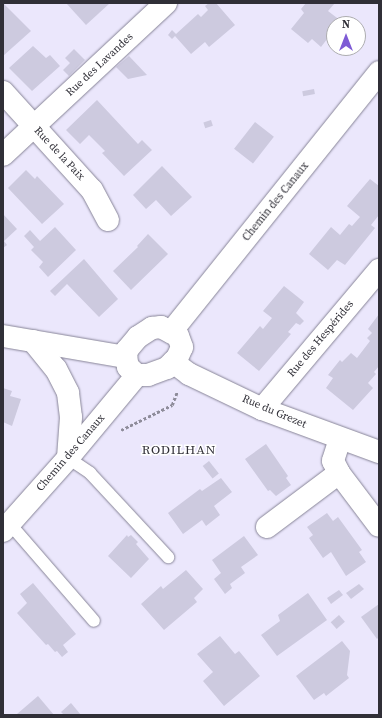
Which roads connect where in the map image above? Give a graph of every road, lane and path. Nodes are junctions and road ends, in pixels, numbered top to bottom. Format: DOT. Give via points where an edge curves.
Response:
graph roads {
  1 [pos="166,3"];
  2 [pos="379,72"];
  3 [pos="3,92"];
  4 [pos="34,127"];
  5 [pos="3,155"];
  6 [pos="108,220"];
  7 [pos="379,270"];
  8 [pos="171,332"];
  9 [pos="3,336"];
  10 [pos="33,341"];
  11 [pos="173,362"];
  12 [pos="131,366"];
  13 [pos="262,409"];
  14 [pos="340,439"];
  15 [pos="379,452"];
  16 [pos="68,458"];
  17 [pos="339,473"];
  18 [pos="379,526"];
  19 [pos="267,527"];
  20 [pos="6,528"];
  21 [pos="168,557"];
  22 [pos="94,620"];
  1 -- 4 [label="street, Rue des Lavandes"];
  2 -- 8 [label="street, Chemin des Canaux"];
  3 -- 4 [label="street, Rue de la Paix"];
  4 -- 5 [label="street, Rue des Lavandes"];
  4 -- 6 [label="street, Rue de la Paix" via="92,190"];
  7 -- 13 [label="street, Rue des Hespérides"];
  8 -- 11 [label="street" via="178,336 182,347"];
  8 -- 12 [label="street" via="161,327 152,328 138,337 127,350"];
  9 -- 10 [label="street"];
  10 -- 12 [label="street"];
  10 -- 16 [label="street" via="56,369 68,393 71,417"];
  11 -- 12 [label="street" via="167,368 148,375"];
  11 -- 13 [label="street, Rue du Grezet" via="189,374"];
  12 -- 16 [label="street, Chemin des Canaux"];
  13 -- 14 [label="street, Rue du Grezet"];
  14 -- 15 [label="street, Rue du Grezet"];
  14 -- 17 [label="street" via="333,460"];
  16 -- 20 [label="street, Chemin des Canaux"];
  16 -- 21 [label="lane" via="90,473"];
  17 -- 18 [label="street"];
  17 -- 19 [label="street"];
  20 -- 22 [label="lane"];
}
